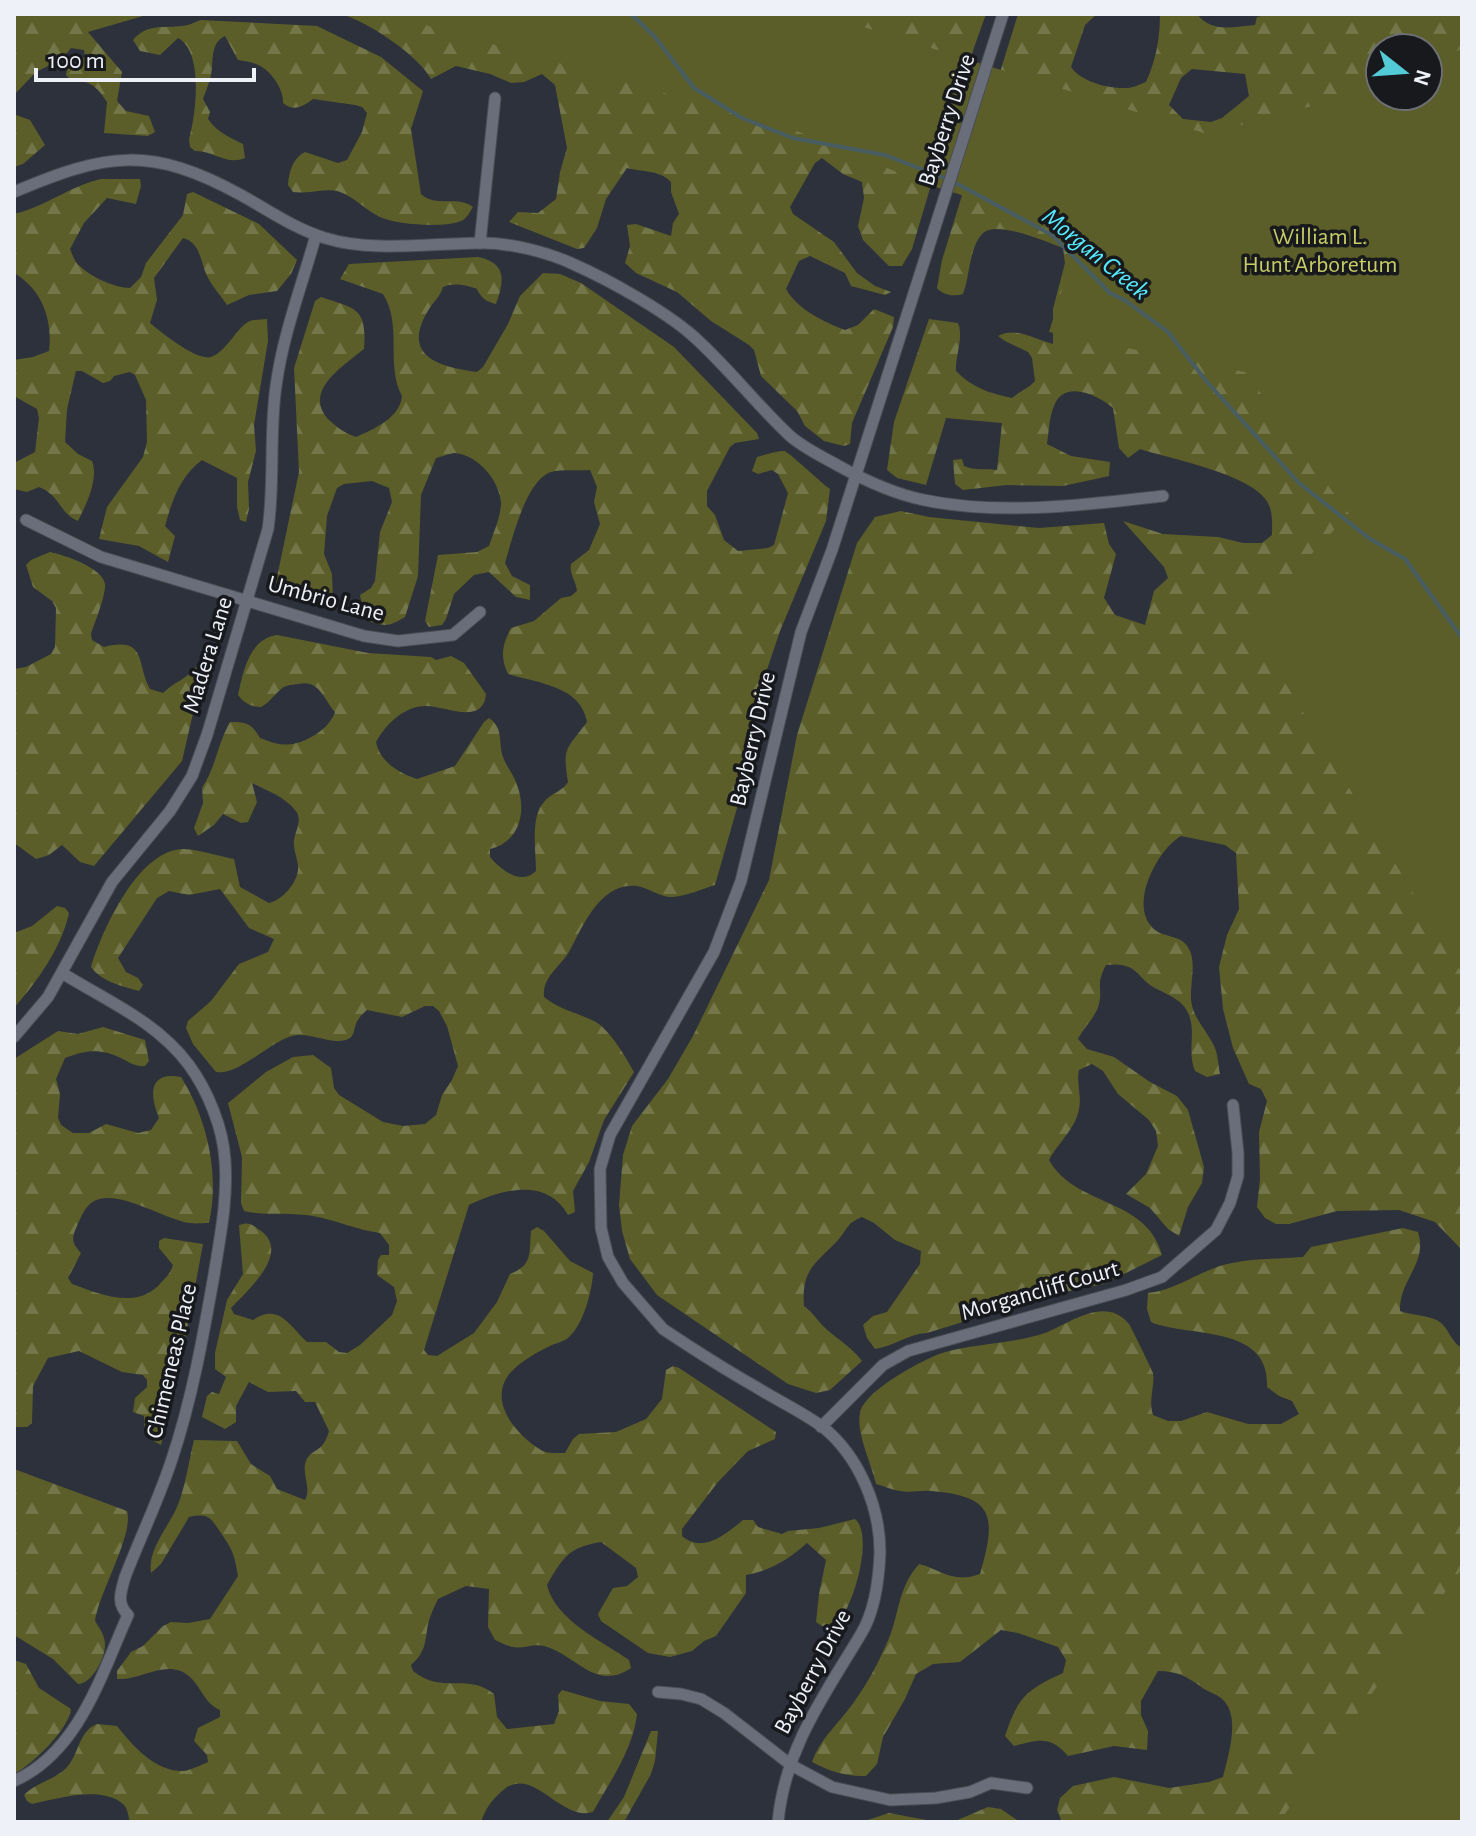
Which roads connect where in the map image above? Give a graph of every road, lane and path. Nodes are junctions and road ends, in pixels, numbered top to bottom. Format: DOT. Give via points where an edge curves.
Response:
graph roads {
  1 [pos="1003,14"];
  2 [pos="495,98"];
  3 [pos="14,192"];
  4 [pos="316,235"];
  5 [pos="480,243"];
  6 [pos="855,475"];
  7 [pos="1163,496"];
  8 [pos="26,520"];
  9 [pos="247,601"];
  10 [pos="480,612"];
  11 [pos="62,973"];
  12 [pos="14,1037"];
  13 [pos="1233,1105"];
  14 [pos="821,1427"];
  15 [pos="658,1692"];
  16 [pos="791,1765"];
  17 [pos="14,1781"];
  18 [pos="1027,1788"];
  19 [pos="778,1822"];
  1 -- 6 [label="street, Bayberry Drive"];
  2 -- 5 [label="street"];
  3 -- 4 [label="street" via="98,161 145,161 198,173"];
  4 -- 5 [label="street" via="371,244"];
  4 -- 9 [label="street, Madera Lane" via="275,389 272,505"];
  5 -- 6 [label="street" via="506,244 572,263 646,304 690,333 792,437"];
  6 -- 7 [label="street" via="921,500 960,506 1087,505"];
  6 -- 14 [label="street, Bayberry Drive" via="801,632 741,881 714,952 610,1135 598,1201 608,1257 663,1329"];
  8 -- 9 [label="street, Umbrio Lane" via="101,557"];
  9 -- 10 [label="street, Umbrio Lane" via="398,641 453,635"];
  9 -- 11 [label="street, Madera Lane" via="192,776 112,882"];
  11 -- 12 [label="street, Madera Lane"];
  11 -- 17 [label="street, Chimeneas Place" via="130,1012 168,1041 190,1067 218,1128 225,1159 225,1203 204,1333 182,1424 120,1597 128,1615 65,1743"];
  13 -- 14 [label="street, Morgancliff Court" via="1239,1147 1230,1203 1216,1230 1162,1277 908,1351 883,1365"];
  14 -- 16 [label="street, Bayberry Drive" via="865,1482 880,1539 879,1576 862,1632 805,1727"];
  15 -- 16 [label="street" via="701,1699"];
  16 -- 18 [label="street" via="832,1787 890,1800 936,1798 991,1783"];
  16 -- 19 [label="street, Bayberry Drive"];
}
